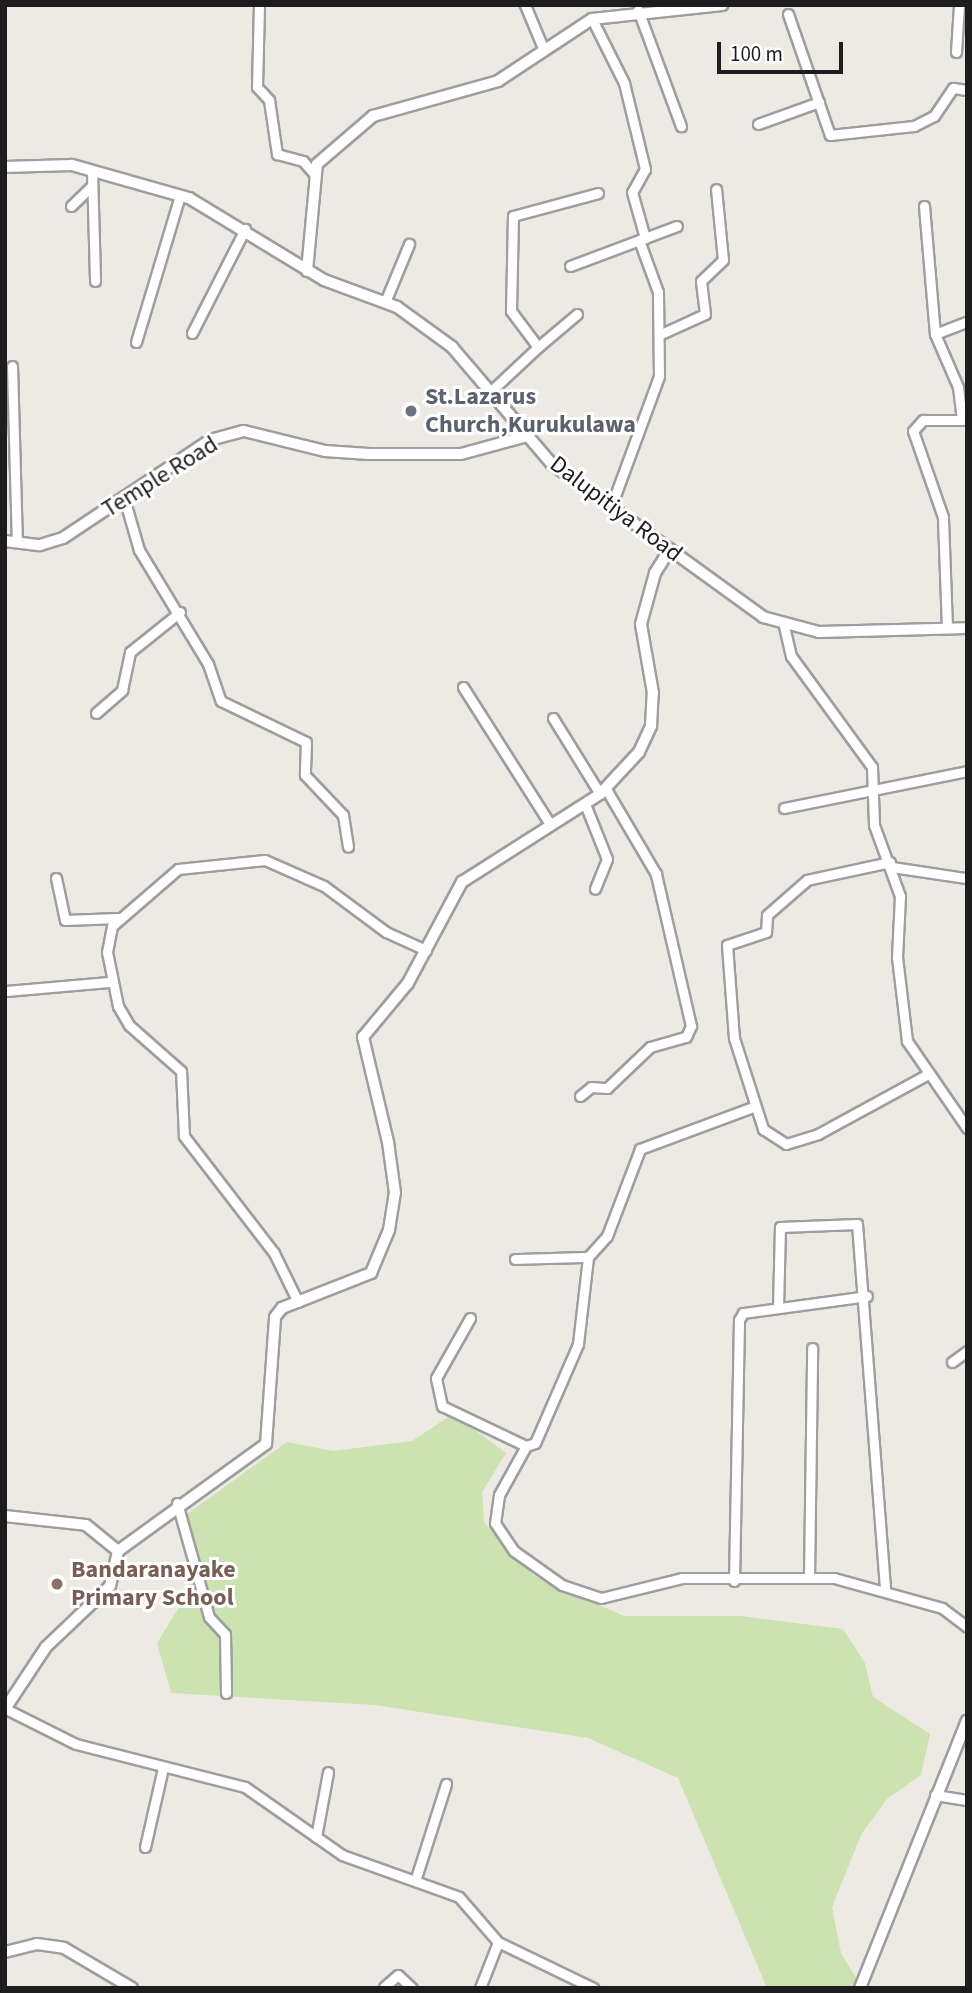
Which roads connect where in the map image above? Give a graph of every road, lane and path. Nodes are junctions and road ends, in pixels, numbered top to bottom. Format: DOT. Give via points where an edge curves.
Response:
graph roads {
  1 [pos="259,5"];
  2 [pos="525,5"];
  3 [pos="960,5"];
  4 [pos="719,6"];
  5 [pos="638,10"];
  6 [pos="788,14"];
  7 [pos="592,19"];
  8 [pos="543,48"];
  9 [pos="956,51"];
  10 [pos="967,90"];
  11 [pos="819,102"];
  12 [pos="758,124"];
  13 [pos="681,126"];
  14 [pos="5,167"];
  15 [pos="92,171"];
  16 [pos="315,175"];
  17 [pos="91,187"];
  18 [pos="716,189"];
  19 [pos="598,193"];
  20 [pos="180,195"];
  21 [pos="71,206"];
  22 [pos="924,206"];
  23 [pos="677,226"];
  24 [pos="245,229"];
  25 [pos="642,239"];
  26 [pos="409,244"];
  27 [pos="570,266"];
  28 [pos="307,271"];
  29 [pos="95,281"];
  30 [pos="385,302"];
  31 [pos="577,314"];
  32 [pos="967,322"];
  33 [pos="192,333"];
  34 [pos="662,334"];
  35 [pos="935,334"];
  36 [pos="136,342"];
  37 [pos="538,347"];
  38 [pos="12,366"];
  39 [pos="491,391"];
  40 [pos="964,419"];
  41 [pos="527,436"];
  42 [pos="124,498"];
  43 [pos="612,504"];
  44 [pos="11,541"];
  45 [pos="670,549"];
  46 [pos="180,612"];
  47 [pos="784,626"];
  48 [pos="947,628"];
  49 [pos="967,628"];
  50 [pos="463,687"];
  51 [pos="96,713"];
  52 [pos="553,718"];
  53 [pos="967,771"];
  54 [pos="876,788"];
  55 [pos="603,791"];
  56 [pos="584,804"];
  57 [pos="784,808"];
  58 [pos="550,824"];
  59 [pos="348,847"];
  60 [pos="891,865"];
  61 [pos="57,878"];
  62 [pos="966,878"];
  63 [pos="595,889"];
  64 [pos="118,918"];
  65 [pos="426,950"];
  66 [pos="109,982"];
  67 [pos="6,992"];
  68 [pos="926,1074"];
  69 [pos="580,1096"];
  70 [pos="752,1107"];
  71 [pos="967,1128"];
  72 [pos="587,1257"];
  73 [pos="516,1259"];
  74 [pos="867,1296"];
  75 [pos="298,1302"];
  76 [pos="778,1308"];
  77 [pos="470,1318"];
  78 [pos="812,1348"];
  79 [pos="967,1350"];
  80 [pos="952,1362"];
  81 [pos="526,1446"];
  82 [pos="177,1503"];
  83 [pos="5,1516"];
  84 [pos="118,1551"];
  85 [pos="809,1577"];
  86 [pos="734,1581"];
  87 [pos="885,1591"];
  88 [pos="967,1627"];
  89 [pos="226,1693"];
  90 [pos="5,1709"];
  91 [pos="967,1721"];
  92 [pos="163,1768"];
  93 [pos="328,1772"];
  94 [pos="446,1784"];
  95 [pos="935,1795"];
  96 [pos="967,1800"];
  97 [pos="316,1837"];
  98 [pos="145,1847"];
  99 [pos="416,1878"];
  100 [pos="498,1942"];
  101 [pos="5,1952"];
  102 [pos="384,1987"];
  103 [pos="132,1988"];
  104 [pos="412,1988"];
  105 [pos="480,1988"];
  106 [pos="593,1988"];
  107 [pos="860,1988"];
  1 -- 16 [label="street" via="257,88 270,100 277,154 303,161"];
  2 -- 8 [label="street"];
  3 -- 9 [label="street"];
  4 -- 5 [label="street"];
  5 -- 7 [label="street"];
  5 -- 13 [label="street"];
  6 -- 11 [label="street"];
  7 -- 8 [label="street"];
  7 -- 25 [label="street" via="630,108 645,169 632,192"];
  8 -- 16 [label="street" via="527,66 498,81 373,117 324,156"];
  10 -- 11 [label="street" via="953,88 934,116 914,126 831,135"];
  11 -- 12 [label="street"];
  14 -- 15 [label="street, Dalupitiya Road" via="46,163"];
  15 -- 17 [label="street"];
  15 -- 20 [label="street, Dalupitiya Road"];
  16 -- 28 [label="street"];
  17 -- 21 [label="street"];
  17 -- 29 [label="street"];
  18 -- 34 [label="street" via="723,260 701,281 705,314"];
  19 -- 37 [label="street" via="513,216 511,311"];
  20 -- 24 [label="street, Dalupitiya Road"];
  20 -- 36 [label="street"];
  22 -- 35 [label="street"];
  23 -- 25 [label="street"];
  24 -- 28 [label="street, Dalupitiya Road"];
  24 -- 33 [label="street"];
  25 -- 27 [label="street"];
  25 -- 34 [label="street" via="658,292"];
  26 -- 30 [label="street"];
  28 -- 30 [label="street, Dalupitiya Road"];
  30 -- 39 [label="street, Dalupitiya Road" via="444,341"];
  31 -- 37 [label="street"];
  32 -- 35 [label="street"];
  34 -- 43 [label="street" via="653,402"];
  35 -- 40 [label="street" via="958,387"];
  37 -- 39 [label="street"];
  38 -- 44 [label="street"];
  39 -- 41 [label="street, Dalupitiya Road"];
  40 -- 48 [label="street" via="923,420 913,431 943,517"];
  41 -- 42 [label="street, Temple Road" via="461,454 369,454 326,451 244,431 210,440"];
  41 -- 43 [label="street, Dalupitiya Road" via="569,477"];
  42 -- 44 [label="street, Temple Road" via="63,538 40,545"];
  42 -- 46 [label="street" via="139,550"];
  43 -- 45 [label="street, Dalupitiya Road"];
  45 -- 47 [label="street, Dalupitiya Road"];
  45 -- 55 [label="street" via="655,573 641,624 653,693 651,726 639,752"];
  46 -- 51 [label="street" via="130,652 122,690"];
  46 -- 59 [label="street" via="221,701 306,742 305,775 343,815"];
  47 -- 48 [label="street, Dalupitiya Road" via="836,633"];
  47 -- 54 [label="street" via="791,656 844,722 872,767"];
  48 -- 49 [label="street, Dalupitiya Road"];
  50 -- 58 [label="street"];
  52 -- 55 [label="street"];
  53 -- 54 [label="street"];
  54 -- 57 [label="street"];
  54 -- 60 [label="street" via="873,825"];
  55 -- 56 [label="street"];
  55 -- 69 [label="street" via="656,874 691,1026 686,1037 650,1047 603,1091 591,1087"];
  56 -- 58 [label="street"];
  56 -- 63 [label="street" via="607,859"];
  58 -- 65 [label="street" via="463,882"];
  60 -- 62 [label="street"];
  60 -- 68 [label="street" via="901,895 901,1010 907,1041"];
  60 -- 70 [label="street" via="807,880 767,915 765,932 722,950 735,991 736,1048"];
  61 -- 64 [label="street" via="65,920"];
  64 -- 65 [label="street" via="178,869 265,860 324,886 386,932"];
  64 -- 66 [label="street" via="107,952"];
  65 -- 75 [label="street" via="363,1037 395,1193 388,1230 371,1273"];
  66 -- 67 [label="street"];
  66 -- 75 [label="street" via="129,1025 181,1071 188,1143 274,1253"];
  68 -- 70 [label="street" via="795,1143 774,1140"];
  68 -- 71 [label="street"];
  70 -- 72 [label="street" via="640,1149 607,1236"];
  72 -- 73 [label="street"];
  72 -- 81 [label="street" via="578,1343 535,1443"];
  74 -- 76 [label="street"];
  74 -- 76 [label="street" via="857,1224 780,1227"];
  74 -- 87 [label="street"];
  75 -- 82 [label="street" via="282,1308 272,1329 266,1444"];
  76 -- 86 [label="street" via="743,1313 739,1320"];
  77 -- 81 [label="street" via="436,1378 436,1394 442,1406"];
  78 -- 85 [label="street"];
  79 -- 80 [label="street"];
  81 -- 86 [label="street" via="499,1494 495,1524 514,1551 562,1586 601,1598 682,1578"];
  82 -- 84 [label="street"];
  82 -- 89 [label="street" via="209,1617 225,1634"];
  83 -- 84 [label="street" via="86,1525"];
  84 -- 90 [label="street" via="104,1596 46,1647"];
  85 -- 86 [label="street"];
  85 -- 87 [label="street"];
  87 -- 88 [label="street" via="942,1608"];
  90 -- 92 [label="street" via="50,1735"];
  91 -- 95 [label="street"];
  92 -- 97 [label="street" via="245,1787"];
  92 -- 98 [label="street"];
  93 -- 97 [label="street"];
  94 -- 99 [label="street"];
  95 -- 96 [label="street"];
  95 -- 107 [label="street"];
  97 -- 99 [label="street" via="342,1855"];
  99 -- 100 [label="street" via="459,1897"];
  100 -- 105 [label="street"];
  100 -- 106 [label="street"];
  101 -- 103 [label="street" via="37,1944 64,1948"];
  102 -- 104 [label="street" via="398,1975"];
}
